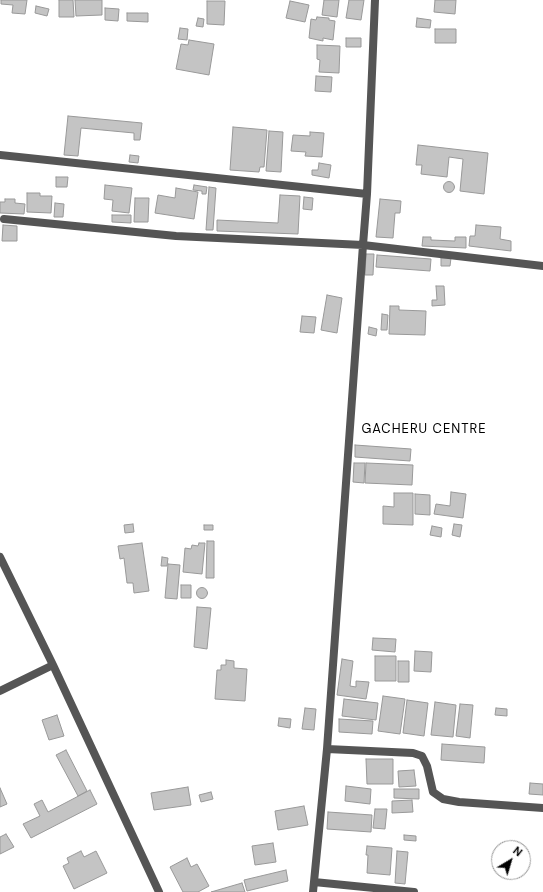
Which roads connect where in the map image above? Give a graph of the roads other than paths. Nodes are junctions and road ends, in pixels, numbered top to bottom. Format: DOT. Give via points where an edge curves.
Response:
graph roads {
  1 [pos="375,0"];
  2 [pos="0,155"];
  3 [pos="367,194"];
  4 [pos="4,220"];
  5 [pos="363,245"];
  6 [pos="543,266"];
  7 [pos="0,557"];
  8 [pos="53,665"];
  9 [pos="0,691"];
  10 [pos="327,748"];
  11 [pos="543,808"];
  12 [pos="314,882"];
  13 [pos="159,892"];
  14 [pos="313,892"];
  15 [pos="414,892"];
  1 -- 3 [label="street"];
  2 -- 3 [label="street"];
  3 -- 5 [label="street"];
  4 -- 5 [label="street" via="176,236"];
  5 -- 6 [label="street"];
  5 -- 10 [label="street"];
  7 -- 8 [label="street"];
  8 -- 9 [label="street"];
  8 -- 13 [label="street"];
  10 -- 11 [label="street" via="414,753 422,756 427,766 432,792 443,799"];
  10 -- 12 [label="street"];
  12 -- 14 [label="street"];
  12 -- 15 [label="street"];
}
